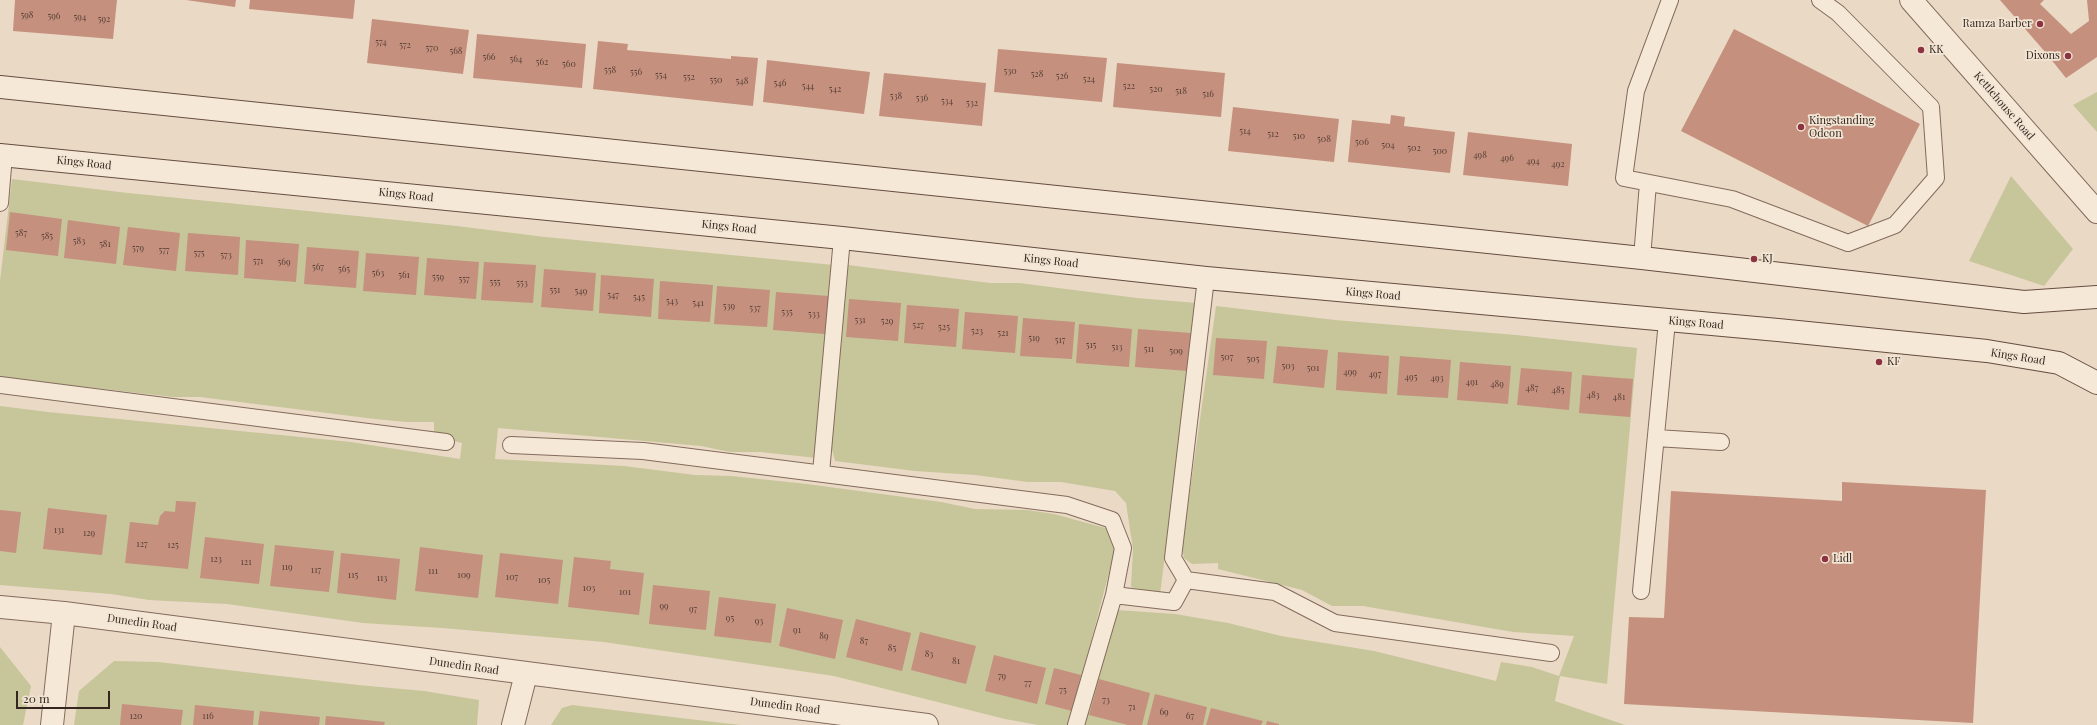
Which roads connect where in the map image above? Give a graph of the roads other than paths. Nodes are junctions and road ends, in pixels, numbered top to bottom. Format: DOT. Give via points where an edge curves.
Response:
graph roads {
  1 [pos="1670,0"];
  2 [pos="1820,0"];
  3 [pos="1911,0"];
  4 [pos="0,86"];
  5 [pos="2,155"];
  6 [pos="1648,183"];
  7 [pos="0,203"];
  8 [pos="2097,212"];
  9 [pos="842,238"];
  10 [pos="1642,258"];
  11 [pos="1206,278"];
  12 [pos="2097,297"];
  13 [pos="1667,321"];
  14 [pos="2097,384"];
  15 [pos="0,385"];
  16 [pos="1656,438"];
  17 [pos="446,442"];
  18 [pos="1721,442"];
  19 [pos="511,445"];
  20 [pos="821,473"];
  21 [pos="1186,580"];
  22 [pos="1641,591"];
  23 [pos="1114,595"];
  24 [pos="0,607"];
  25 [pos="64,613"];
  26 [pos="1551,653"];
  27 [pos="526,674"];
  28 [pos="923,724"];
  29 [pos="52,725"];
  30 [pos="513,725"];
  31 [pos="1076,725"];
  1 -- 6 [label="lane" via="1636,91 1624,178"];
  2 -- 6 [label="lane" via="1838,12 1931,107 1936,178 1895,225 1848,243 1732,199"];
  3 -- 8 [label="main road, Kettlehouse Road"];
  4 -- 10 [label="main road"];
  5 -- 7 [label="lane"];
  5 -- 9 [label="main road, Kings Road"];
  6 -- 10 [label="lane"];
  9 -- 11 [label="main road, Kings Road"];
  9 -- 20 [label="lane"];
  10 -- 12 [label="main road" via="2024,302"];
  11 -- 13 [label="main road, Kings Road"];
  11 -- 21 [label="lane" via="1173,558"];
  13 -- 14 [label="main road, Kings Road" via="1987,352 2059,363"];
  13 -- 16 [label="lane"];
  15 -- 17 [label="lane"];
  16 -- 18 [label="lane"];
  16 -- 22 [label="lane"];
  19 -- 20 [label="lane" via="643,451"];
  20 -- 23 [label="lane" via="1067,505 1112,520 1123,548"];
  21 -- 23 [label="lane" via="1174,602"];
  21 -- 26 [label="lane" via="1275,592 1335,623"];
  23 -- 31 [label="lane"];
  24 -- 25 [label="main road, Dunedin Road"];
  25 -- 27 [label="main road, Dunedin Road"];
  25 -- 29 [label="main road"];
  27 -- 28 [label="main road, Dunedin Road"];
  27 -- 30 [label="main road"];
}
